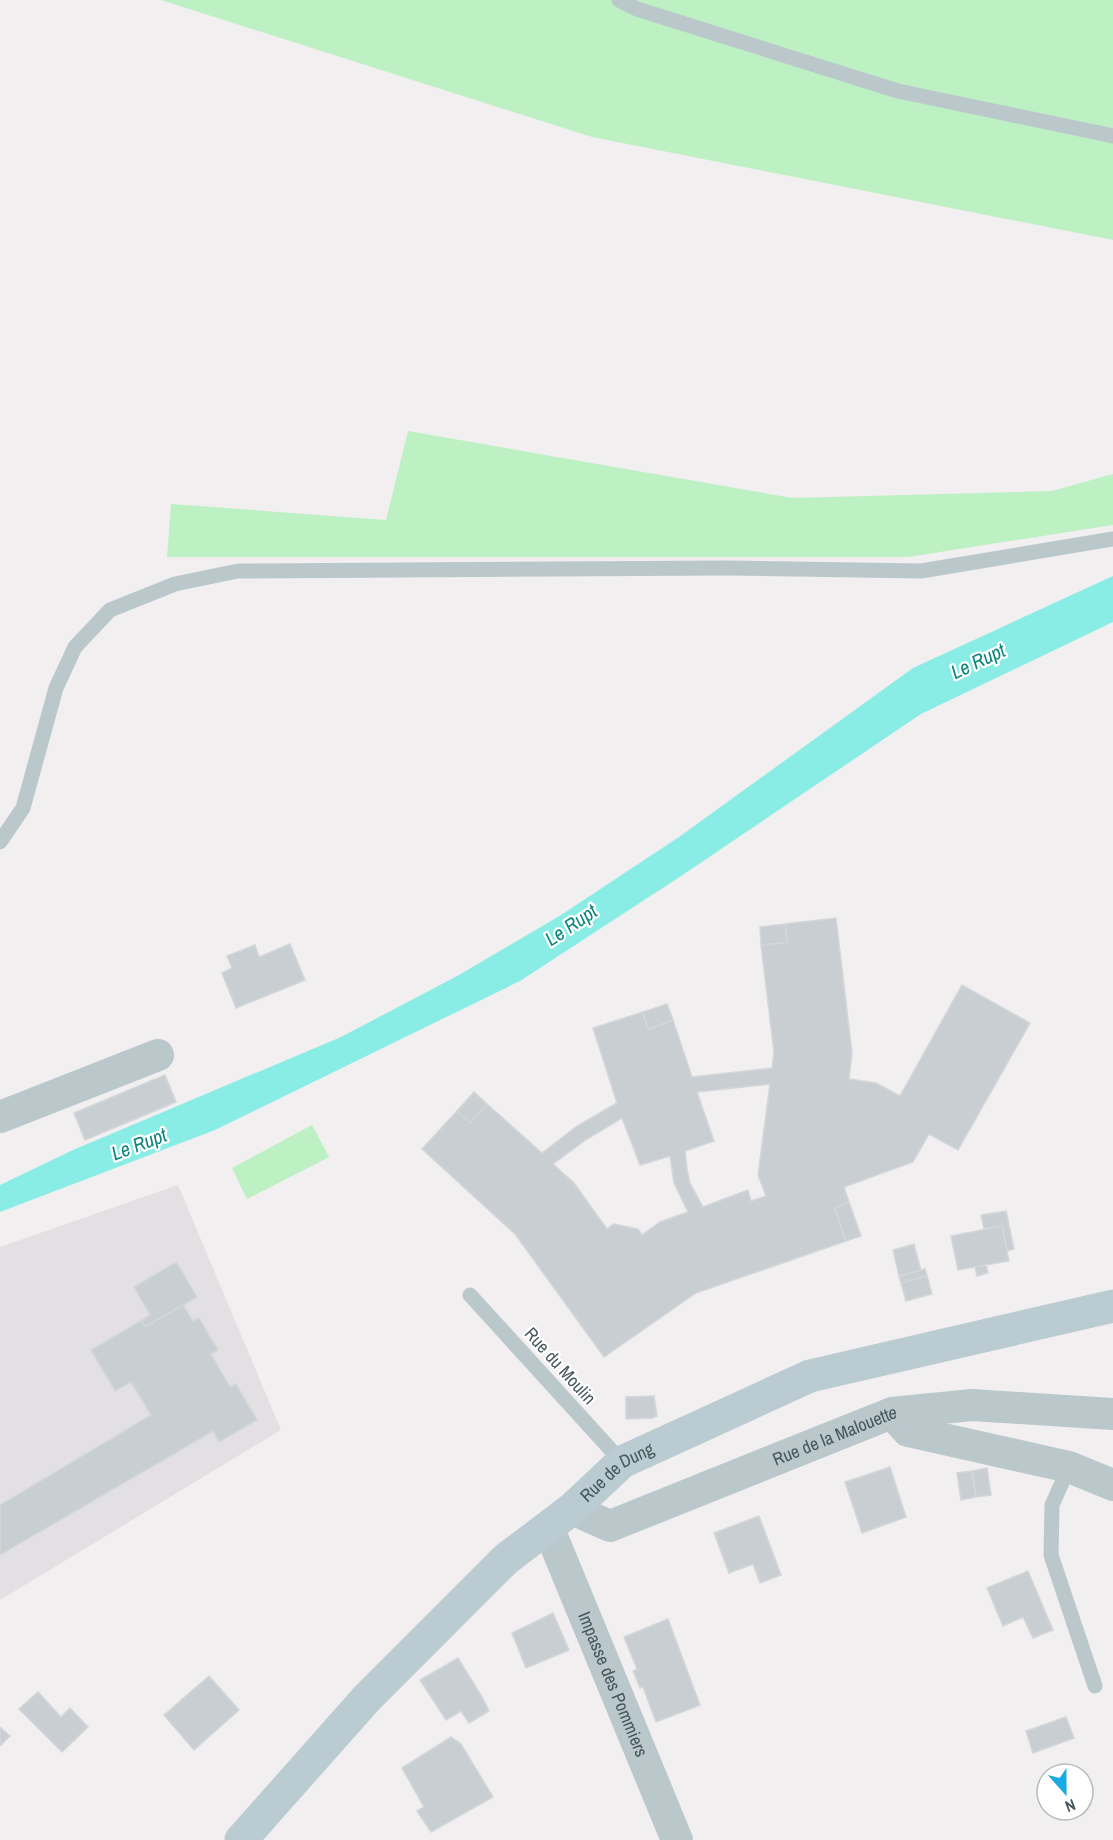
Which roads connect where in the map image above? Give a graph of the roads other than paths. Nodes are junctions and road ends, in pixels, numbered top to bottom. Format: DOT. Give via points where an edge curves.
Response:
graph roads {
  1 [pos="619,0"];
  2 [pos="1113,136"];
  3 [pos="1113,539"];
  4 [pos="0,842"];
  5 [pos="158,1054"];
  6 [pos="0,1116"];
  7 [pos="470,1295"];
  8 [pos="1113,1306"];
  9 [pos="892,1413"];
  10 [pos="1113,1414"];
  11 [pos="622,1462"];
  12 [pos="1069,1467"];
  13 [pos="1113,1485"];
  14 [pos="560,1518"];
  15 [pos="1095,1686"];
  16 [pos="242,1840"];
  17 [pos="677,1840"];
  1 -- 2 [label="lane" via="898,91"];
  3 -- 4 [label="lane" via="921,571 238,571 175,584 110,610 75,647 56,688 23,808"];
  5 -- 6 [label="street"];
  7 -- 11 [label="lane, Rue du Moulin"];
  8 -- 11 [label="main road, Rue de Dung" via="810,1376"];
  9 -- 10 [label="street, Rue de la Malouette" via="972,1405"];
  9 -- 12 [label="street" via="908,1431"];
  9 -- 14 [label="street, Rue de la Malouette" via="609,1526"];
  11 -- 14 [label="main road, Rue de Dung"];
  12 -- 13 [label="street"];
  12 -- 15 [label="lane" via="1052,1505 1051,1555"];
  14 -- 16 [label="main road, Rue de Dung" via="506,1559 367,1698"];
  14 -- 17 [label="street, Impasse des Pommiers"];
}
